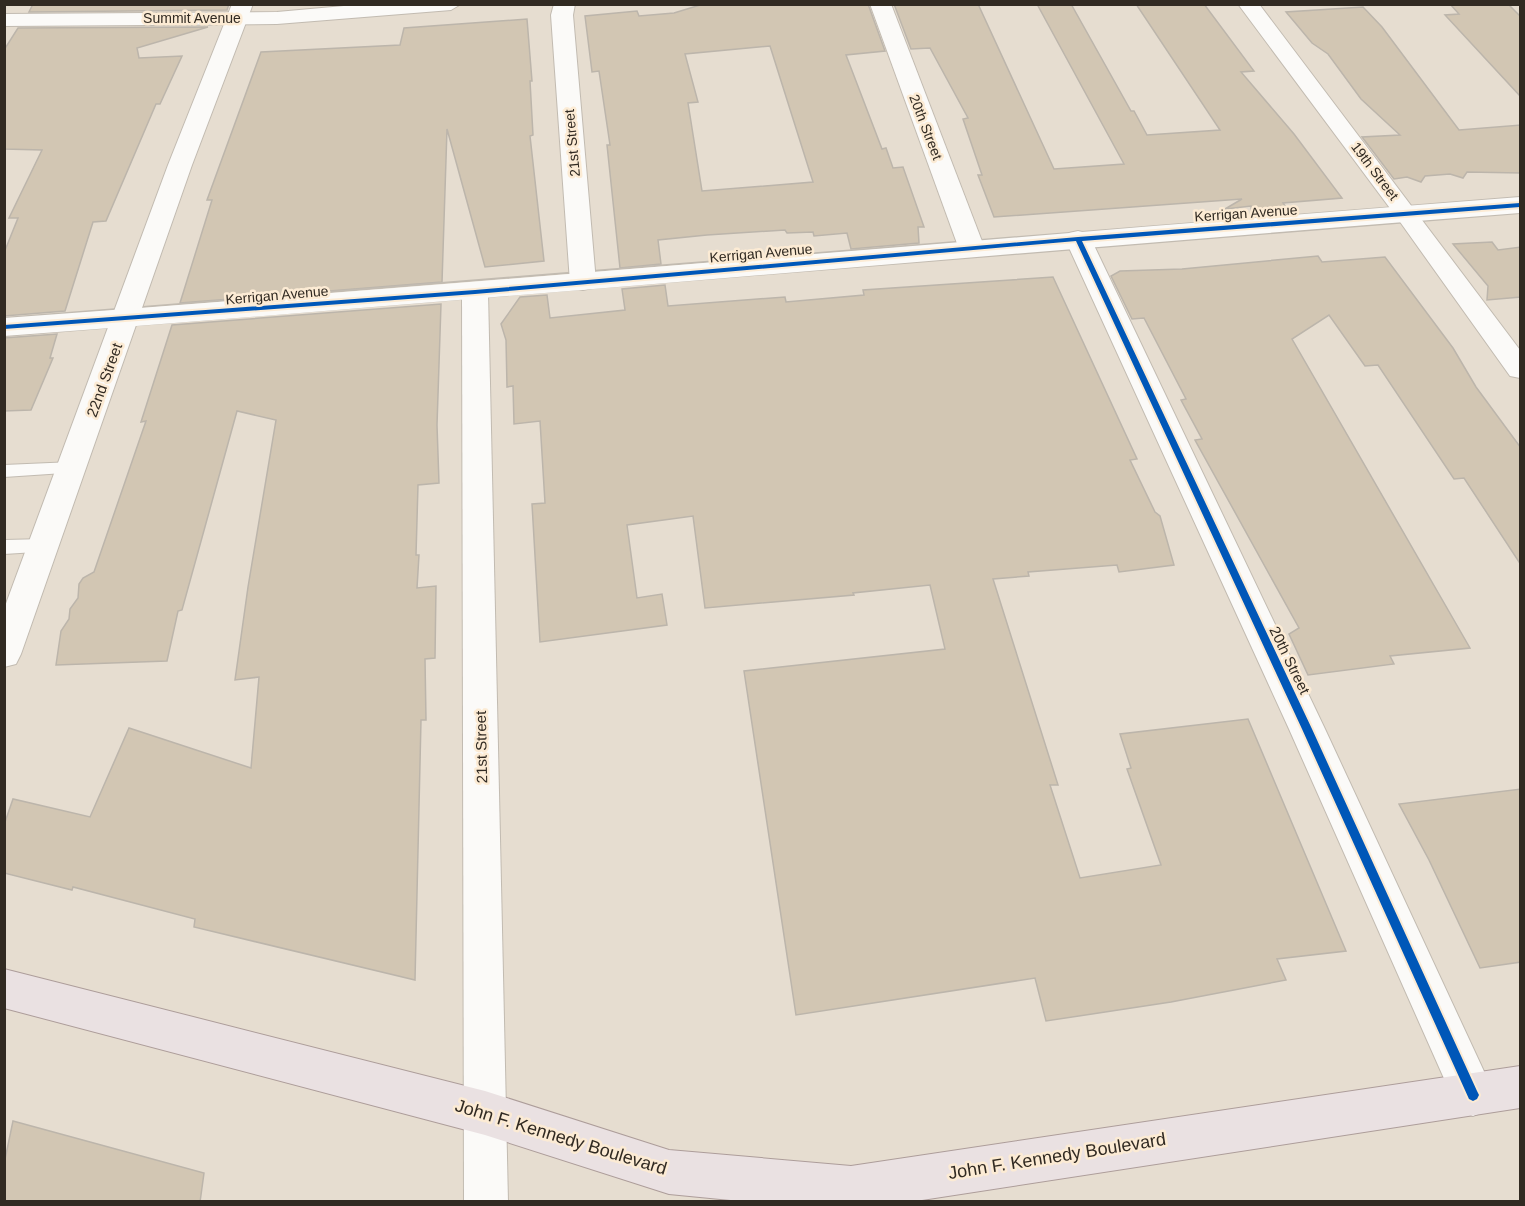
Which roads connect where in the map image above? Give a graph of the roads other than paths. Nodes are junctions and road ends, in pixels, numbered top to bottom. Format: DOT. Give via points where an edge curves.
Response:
graph roads {
  1 [pos="451,4"];
  2 [pos="565,4"];
  3 [pos="880,4"];
  4 [pos="1248,4"];
  5 [pos="240,11"];
  6 [pos="4,21"];
  7 [pos="1521,205"];
  8 [pos="1407,214"];
  9 [pos="1078,239"];
  10 [pos="972,249"];
  11 [pos="583,282"];
  12 [pos="475,292"];
  13 [pos="126,319"];
  14 [pos="4,327"];
  15 [pos="1521,369"];
  16 [pos="73,468"];
  17 [pos="4,471"];
  18 [pos="46,546"];
  19 [pos="4,547"];
  20 [pos="4,654"];
  21 [pos="4,988"];
  22 [pos="1521,1087"];
  23 [pos="1473,1095"];
  24 [pos="485,1113"];
  25 [pos="486,1202"];
  1 -- 5 [label="street, Summit Avenue" via="277,18"];
  2 -- 11 [label="street, 21st Street" via="562,15"];
  3 -- 10 [label="street, 20th Street"];
  4 -- 8 [label="street, 19th Street"];
  5 -- 6 [label="street, Summit Avenue"];
  5 -- 13 [label="street, 22nd Street"];
  7 -- 8 [label="street, Kerrigan Avenue"];
  8 -- 9 [label="street, Kerrigan Avenue"];
  8 -- 15 [label="street, 19th Street"];
  9 -- 10 [label="street, Kerrigan Avenue"];
  9 -- 23 [label="street, 20th Street"];
  10 -- 11 [label="street, Kerrigan Avenue"];
  11 -- 12 [label="street, Kerrigan Avenue"];
  12 -- 13 [label="street, Kerrigan Avenue"];
  12 -- 24 [label="street, 21st Street"];
  13 -- 14 [label="street, Kerrigan Avenue"];
  13 -- 16 [label="street, 22nd Street"];
  16 -- 17 [label="lane"];
  16 -- 18 [label="street, 22nd Street"];
  18 -- 19 [label="lane"];
  18 -- 20 [label="street, 22nd Street"];
  21 -- 24 [label="main road, John F. Kennedy Boulevard"];
  22 -- 23 [label="main road, John F. Kennedy Boulevard"];
  23 -- 24 [label="main road, John F. Kennedy Boulevard" via="851,1188 669,1172"];
  24 -- 25 [label="street, 21st Street"];
}
